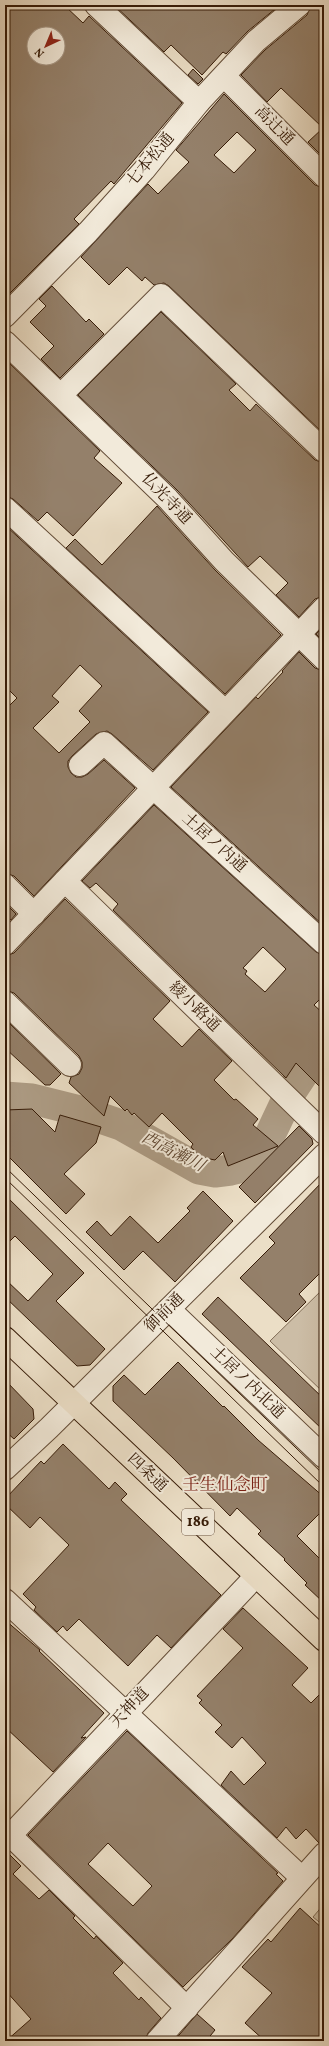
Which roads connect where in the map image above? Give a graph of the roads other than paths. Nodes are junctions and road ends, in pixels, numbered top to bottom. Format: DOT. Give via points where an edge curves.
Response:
graph roads {
  1 [pos="96,5"];
  2 [pos="299,5"];
  3 [pos="224,76"];
  4 [pos="199,102"];
  5 [pos="324,176"];
  6 [pos="5,316"];
  7 [pos="5,342"];
  8 [pos="61,395"];
  9 [pos="324,451"];
  10 [pos="5,508"];
  11 [pos="324,608"];
  12 [pos="299,634"];
  13 [pos="324,659"];
  14 [pos="225,712"];
  15 [pos="80,765"];
  16 [pos="152,788"];
  17 [pos="65,881"];
  18 [pos="5,885"];
  19 [pos="34,914"];
  20 [pos="324,943"];
  21 [pos="5,944"];
  22 [pos="5,1002"];
  23 [pos="70,1065"];
  24 [pos="324,1133"];
  25 [pos="324,1154"];
  26 [pos="169,1309"];
  27 [pos="7,1343"];
  28 [pos="73,1403"];
  29 [pos="324,1457"];
  30 [pos="5,1469"];
  31 [pos="256,1576"];
  32 [pos="5,1600"];
  33 [pos="324,1640"];
  34 [pos="125,1713"];
  35 [pos="7,1836"];
  36 [pos="324,1854"];
  37 [pos="302,1878"];
  38 [pos="186,2008"];
  39 [pos="157,2041"];
  1 -- 4 [label="street"];
  2 -- 3 [label="street, 七本松通" via="256,41"];
  3 -- 4 [label="street, 七本松通"];
  3 -- 5 [label="street, 高辻通"];
  4 -- 6 [label="street, 七本松通" via="144,170 88,232"];
  7 -- 8 [label="street, 仏光寺通"];
  8 -- 9 [label="street" via="161,295"];
  8 -- 12 [label="street, 仏光寺通" via="168,499 224,561"];
  10 -- 14 [label="street"];
  11 -- 12 [label="street"];
  12 -- 13 [label="street, 仏光寺通"];
  12 -- 14 [label="street"];
  14 -- 16 [label="street"];
  15 -- 16 [label="street, 土居ノ内通" via="104,743"];
  16 -- 17 [label="street"];
  16 -- 20 [label="street, 土居ノ内通"];
  17 -- 19 [label="street"];
  17 -- 24 [label="street, 綾小路通"];
  18 -- 19 [label="street"];
  19 -- 21 [label="street"];
  22 -- 23 [label="street"];
  25 -- 26 [label="street, 御前通"];
  26 -- 28 [label="street, 御前通"];
  26 -- 29 [label="street, 土居ノ内北通"];
  27 -- 28 [label="main road, 四条通 / 186"];
  28 -- 30 [label="street, 御前通"];
  28 -- 31 [label="main road, 四条通 / 186"];
  31 -- 33 [label="main road, 四条通 / 186"];
  31 -- 34 [label="street, 天神道"];
  32 -- 34 [label="street"];
  34 -- 35 [label="street, 天神道"];
  34 -- 37 [label="street"];
  35 -- 38 [label="street"];
  36 -- 37 [label="street"];
  37 -- 38 [label="street"];
  38 -- 39 [label="street"];
}
